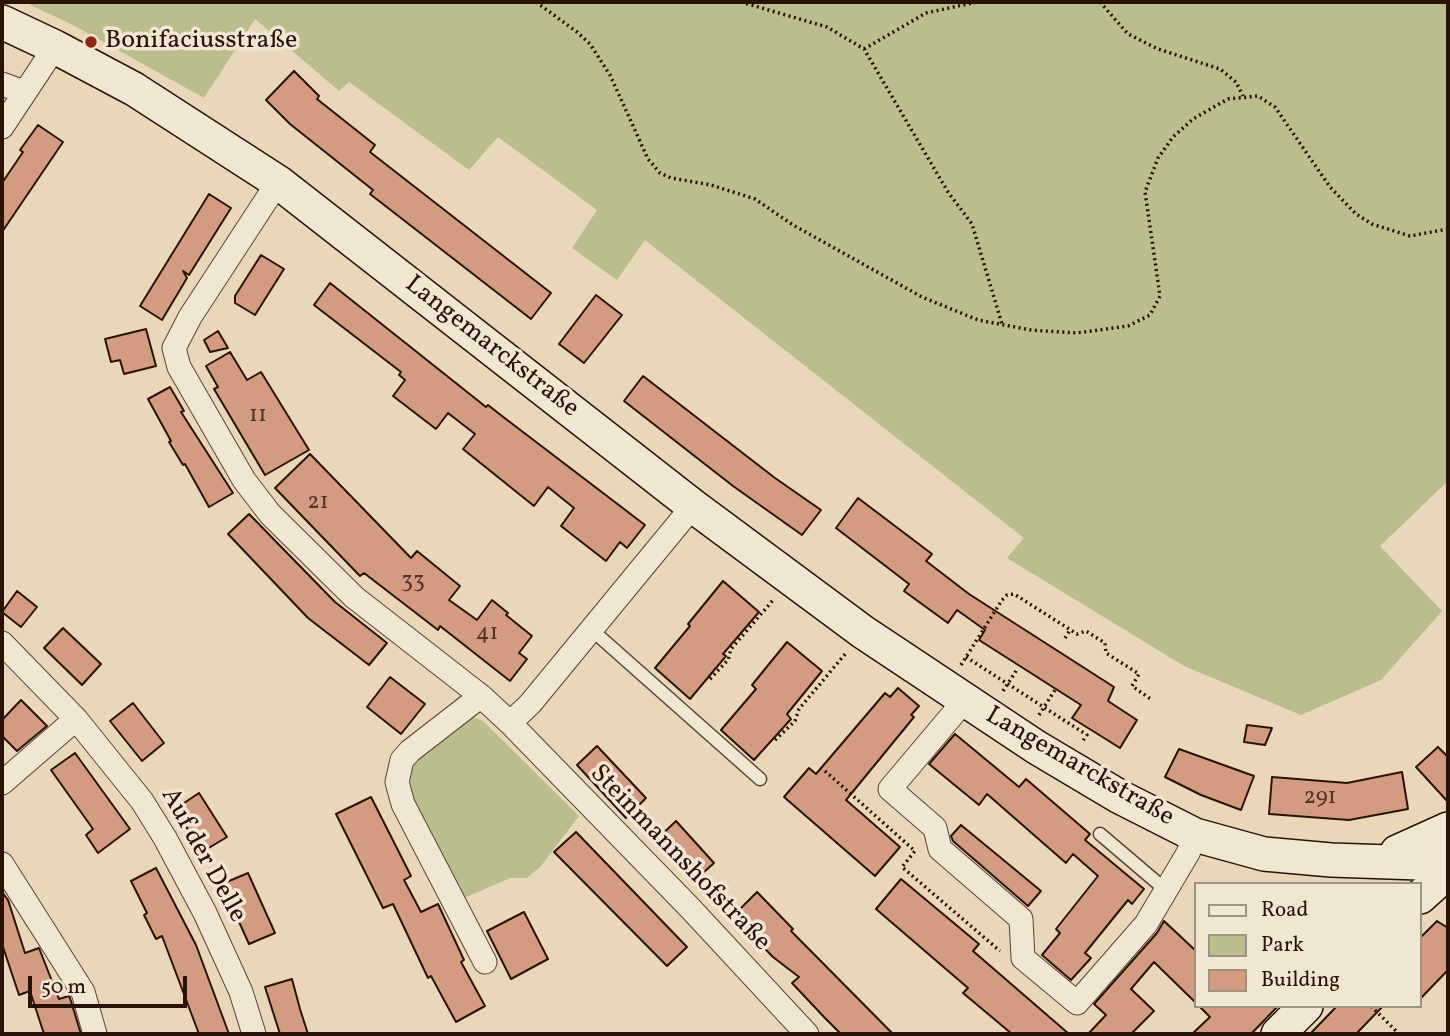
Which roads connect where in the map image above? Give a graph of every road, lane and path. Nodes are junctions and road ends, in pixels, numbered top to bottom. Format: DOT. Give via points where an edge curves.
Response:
graph roads {
  1 [pos="536,2"];
  2 [pos="741,2"];
  3 [pos="977,2"];
  4 [pos="1100,2"];
  5 [pos="2,22"];
  6 [pos="55,47"];
  7 [pos="864,49"];
  8 [pos="2,84"];
  9 [pos="23,92"];
  10 [pos="1244,96"];
  11 [pos="2,127"];
  12 [pos="278,182"];
  13 [pos="1448,229"];
  14 [pos="1002,324"];
  15 [pos="693,506"];
  16 [pos="791,579"];
  17 [pos="592,630"];
  18 [pos="1070,630"];
  19 [pos="863,632"];
  20 [pos="1065,638"];
  21 [pos="2,643"];
  22 [pos="966,657"];
  23 [pos="961,665"];
  24 [pos="1018,668"];
  25 [pos="710,679"];
  26 [pos="1008,683"];
  27 [pos="1055,690"];
  28 [pos="1003,691"];
  29 [pos="481,696"];
  30 [pos="965,700"];
  31 [pos="1152,700"];
  32 [pos="1044,707"];
  33 [pos="1039,715"];
  34 [pos="76,719"];
  35 [pos="510,723"];
  36 [pos="775,740"];
  37 [pos="1082,743"];
  38 [pos="825,771"];
  39 [pos="760,779"];
  40 [pos="2,783"];
  41 [pos="1448,829"];
  42 [pos="1100,834"];
  43 [pos="1195,835"];
  44 [pos="1448,856"];
  45 [pos="1377,860"];
  46 [pos="2,864"];
  47 [pos="1448,872"];
  48 [pos="1167,891"];
  49 [pos="1422,895"];
  50 [pos="1023,958"];
  51 [pos="485,961"];
  52 [pos="1304,1008"];
  53 [pos="1373,1008"];
  54 [pos="95,1034"];
  55 [pos="254,1034"];
  56 [pos="807,1034"];
  57 [pos="1278,1034"];
  58 [pos="1399,1034"];
  1 -- 14 [label="path" via="577,32 596,53 648,159 660,173 755,199 922,297 978,320"];
  2 -- 7 [label="path" via="827,27"];
  3 -- 7 [label="path" via="926,13"];
  4 -- 10 [label="path" via="1128,34 1220,69"];
  5 -- 6 [label="street, Langemarckstraße"];
  6 -- 9 [label="street"];
  6 -- 12 [label="street, Langemarckstraße" via="152,100"];
  7 -- 14 [label="path" via="947,192 972,224"];
  8 -- 9 [label="street"];
  9 -- 11 [label="street"];
  10 -- 13 [label="path" via="1258,96 1275,107 1330,187 1356,214 1402,235"];
  10 -- 14 [label="path" via="1228,99 1193,119 1158,158 1145,192 1160,296 1150,316 1128,326 1076,333"];
  12 -- 15 [label="street, Langemarckstraße"];
  12 -- 29 [label="street, Steinmannshofstraße" via="190,317 174,348 179,367 244,480 270,514 354,597"];
  15 -- 16 [label="street, Langemarckstraße"];
  15 -- 17 [label="street"];
  16 -- 19 [label="street, Langemarckstraße"];
  16 -- 25 [label="path"];
  17 -- 35 [label="street"];
  17 -- 39 [label="lane"];
  18 -- 20 [label="path"];
  18 -- 22 [label="path" via="1017,595 1007,595"];
  18 -- 31 [label="path" via="1077,634 1086,631 1105,643 1106,653 1139,674 1132,686"];
  19 -- 30 [label="street, Langemarckstraße"];
  19 -- 36 [label="path" via="799,709 795,721"];
  21 -- 34 [label="street, Auf der Delle"];
  22 -- 23 [label="path"];
  22 -- 26 [label="path"];
  24 -- 26 [label="path"];
  26 -- 28 [label="path"];
  26 -- 32 [label="path"];
  27 -- 32 [label="path"];
  29 -- 35 [label="street, Steinmannshofstraße"];
  29 -- 51 [label="street" via="410,751 402,760 397,782 402,804"];
  30 -- 43 [label="street, Langemarckstraße" via="1120,797"];
  30 -- 50 [label="street, Langemarckstraße" via="890,789 935,828 940,849 1021,919"];
  32 -- 33 [label="path"];
  32 -- 37 [label="path" via="1087,735"];
  34 -- 40 [label="street"];
  34 -- 55 [label="street, Auf der Delle" via="142,801 165,838 223,950"];
  35 -- 56 [label="street, Steinmannshofstraße"];
  38 -- 50 [label="path" via="915,851 902,867 1012,961"];
  41 -- 45 [label="street, Langemarckstraße"];
  42 -- 48 [label="lane, Langemarckstraße"];
  43 -- 45 [label="street, Langemarckstraße" via="1264,854"];
  43 -- 48 [label="street, Langemarckstraße"];
  44 -- 45 [label="street, Langemarckstraße" via="1419,863"];
  46 -- 54 [label="street" via="83,992"];
  47 -- 49 [label="street"];
  48 -- 50 [label="street, Langemarckstraße" via="1146,924 1077,1003"];
  52 -- 57 [label="street"];
  53 -- 58 [label="path"];
}
